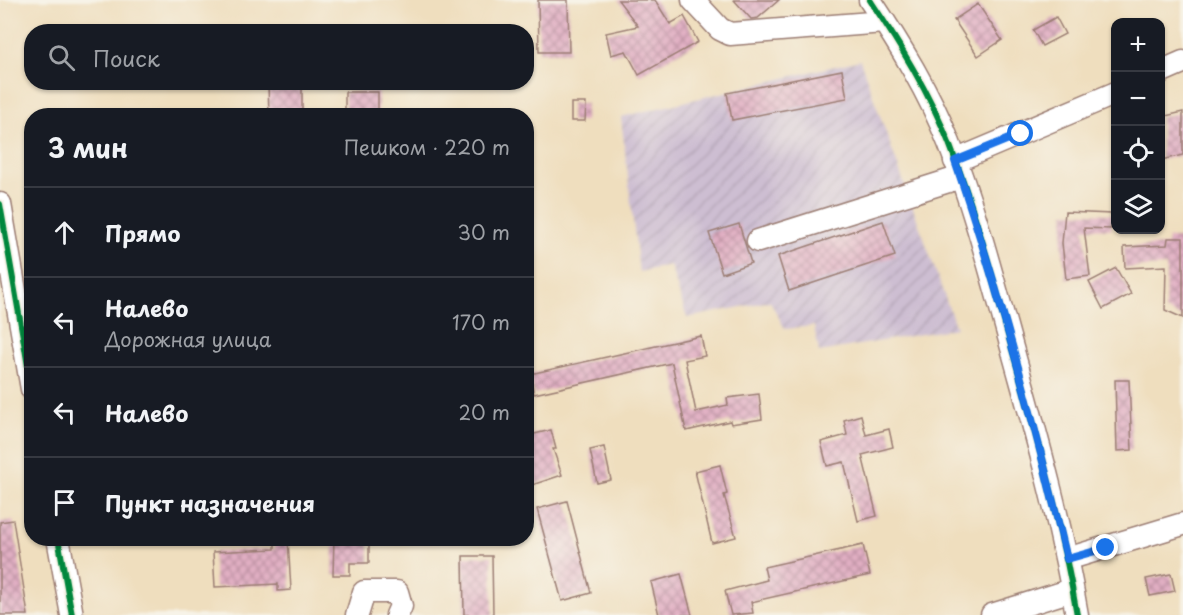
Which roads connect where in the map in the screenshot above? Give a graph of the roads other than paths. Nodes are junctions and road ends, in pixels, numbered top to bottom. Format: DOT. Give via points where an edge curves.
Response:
graph roads {
  1 [pos="693,0"];
  2 [pos="870,0"];
  3 [pos="884,22"];
  4 [pos="1183,62"];
  5 [pos="1165,70"];
  6 [pos="1111,95"];
  7 [pos="958,169"];
  8 [pos="0,204"];
  9 [pos="758,241"];
  10 [pos="5,266"];
  11 [pos="24,353"];
  12 [pos="1183,524"];
  13 [pos="59,546"];
  14 [pos="1067,559"];
  15 [pos="1072,590"];
  16 [pos="72,615"];
  17 [pos="357,615"];
  18 [pos="397,615"];
  19 [pos="992,615"];
  20 [pos="1077,615"];
  1 -- 3 [label="street" via="720,29 730,34"];
  2 -- 3 [label="street"];
  3 -- 7 [label="street" via="932,105"];
  4 -- 5 [label="street"];
  6 -- 7 [label="street"];
  7 -- 9 [label="street"];
  7 -- 14 [label="street" via="1042,453"];
  8 -- 10 [label="street"];
  10 -- 11 [label="street"];
  12 -- 14 [label="street"];
  13 -- 16 [label="street"];
  14 -- 15 [label="street"];
  15 -- 19 [label="street"];
  15 -- 20 [label="street"];
  17 -- 18 [label="street" via="364,592 397,592 401,606"];
}
